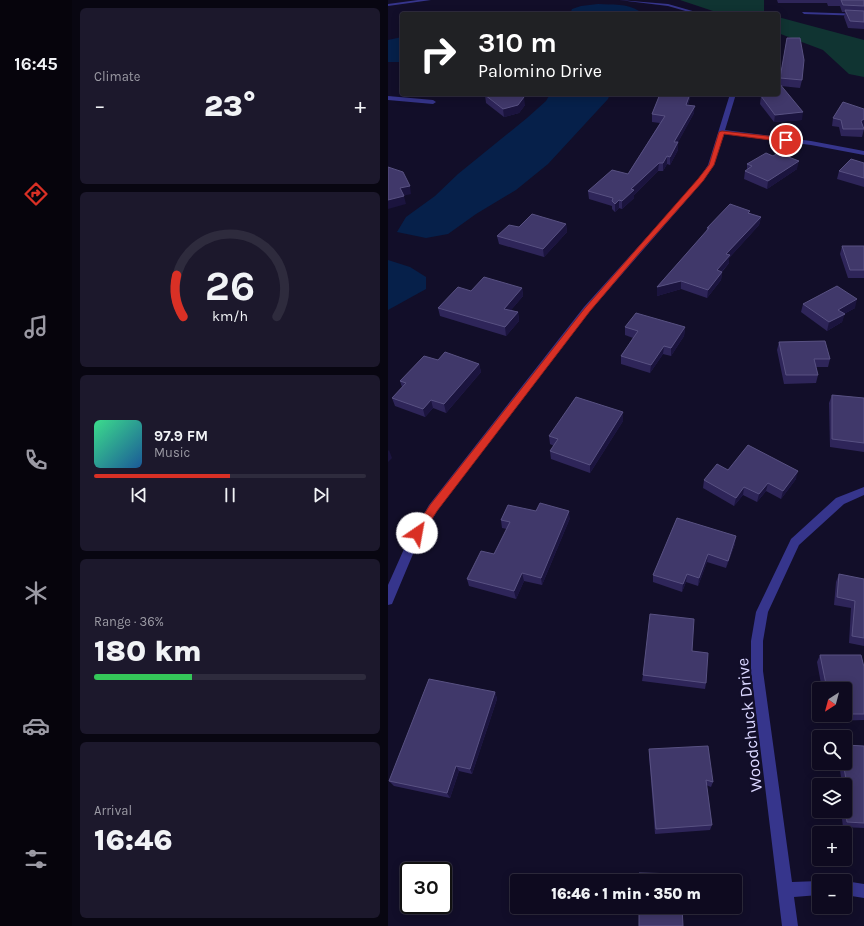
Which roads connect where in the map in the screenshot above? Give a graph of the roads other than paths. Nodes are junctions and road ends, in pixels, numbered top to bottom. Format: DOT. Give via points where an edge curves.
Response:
graph roads {
  1 [pos="429,0"];
  2 [pos="622,0"];
  3 [pos="388,5"];
  4 [pos="694,12"];
  5 [pos="804,14"];
  6 [pos="864,15"];
  7 [pos="732,96"];
  8 [pos="388,98"];
  9 [pos="433,102"];
  10 [pos="722,132"];
  11 [pos="864,153"];
  12 [pos="864,491"];
  13 [pos="388,600"];
  14 [pos="812,888"];
  15 [pos="852,889"];
  16 [pos="785,890"];
  17 [pos="864,891"];
  18 [pos="790,926"];
  1 -- 3 [label="street"];
  2 -- 4 [label="street" via="668,5"];
  5 -- 6 [label="street"];
  7 -- 10 [label="street"];
  8 -- 9 [label="street"];
  10 -- 11 [label="street" via="825,145"];
  10 -- 13 [label="street" via="712,165 701,180 587,309 433,508 417,533"];
  12 -- 16 [label="street, Woodchuck Drive" via="840,501 795,542 762,612 757,640 757,671"];
  14 -- 16 [label="street"];
  15 -- 17 [label="street"];
  16 -- 18 [label="street, Woodchuck Drive"];
}
